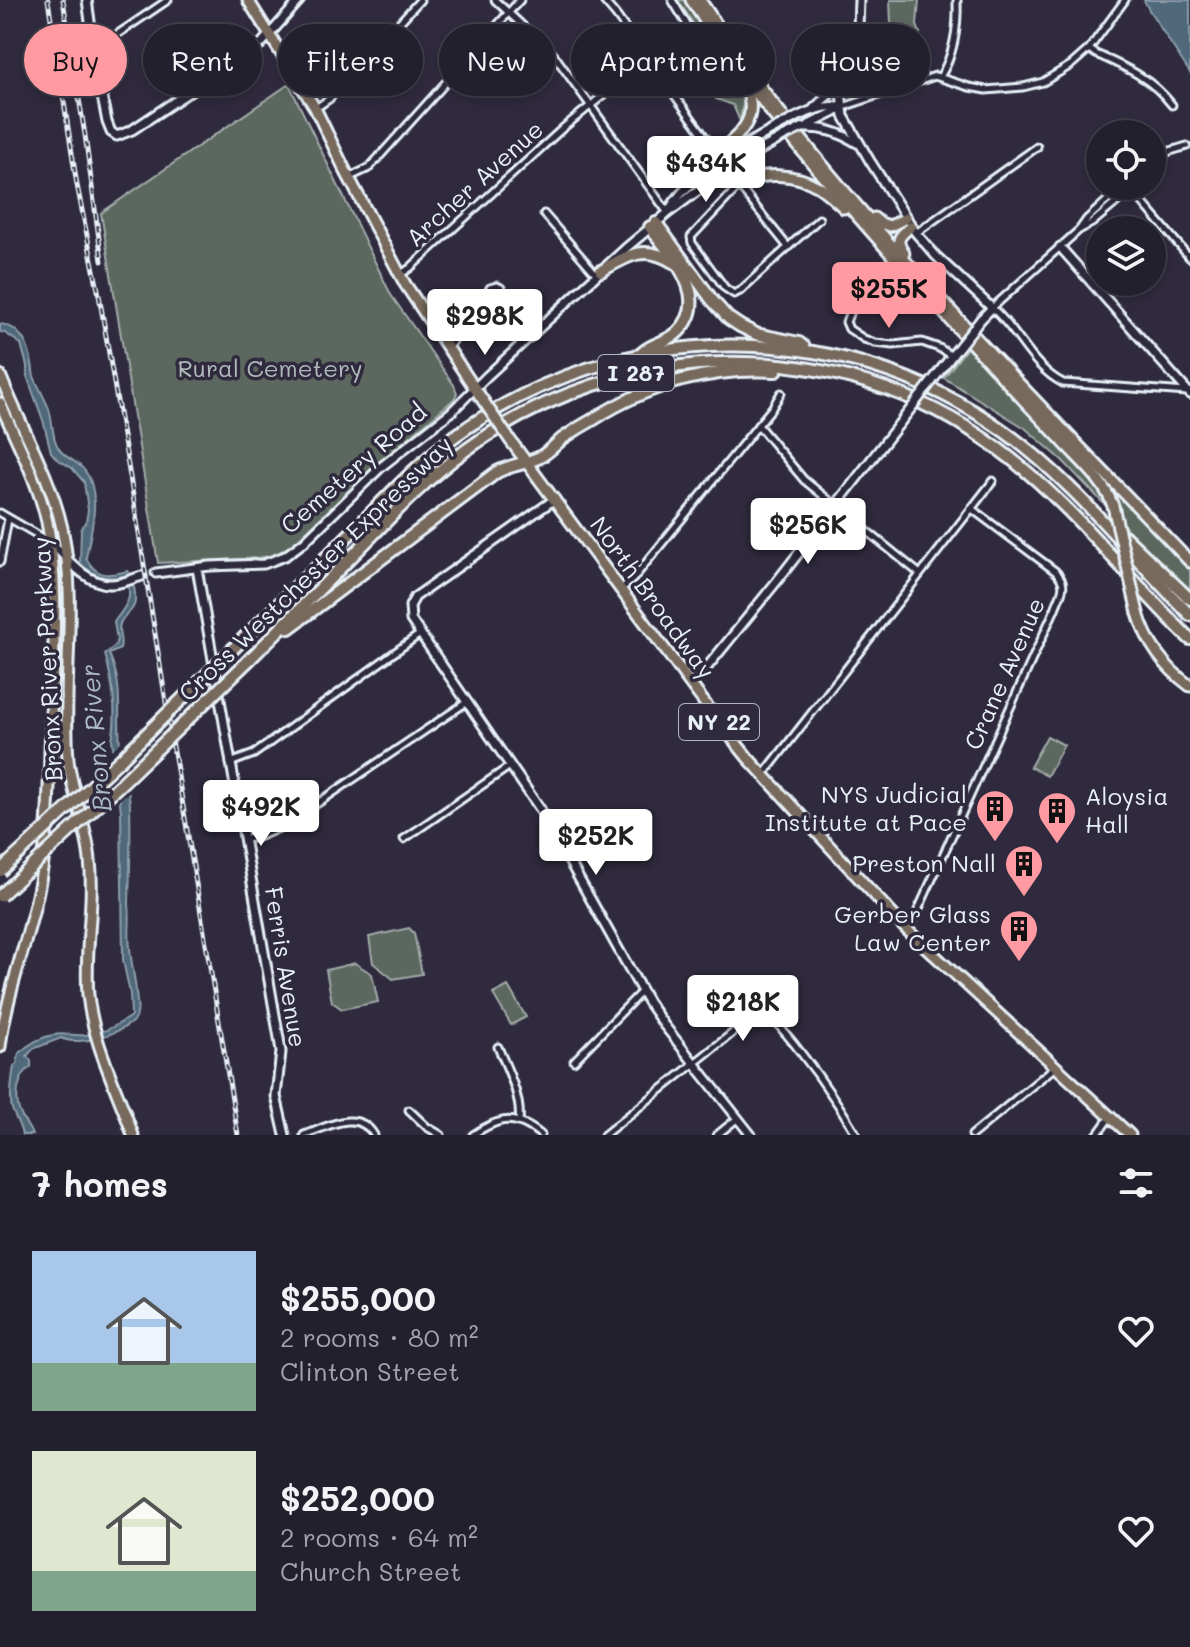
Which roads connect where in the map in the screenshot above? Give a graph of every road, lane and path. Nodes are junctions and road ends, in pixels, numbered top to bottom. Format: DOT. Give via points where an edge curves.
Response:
graph roads {
  1 [pos="87,0"];
  2 [pos="168,0"];
  3 [pos="248,0"];
  4 [pos="300,0"];
  5 [pos="420,0"];
  6 [pos="495,0"];
  7 [pos="520,0"];
  8 [pos="603,0"];
  9 [pos="672,0"];
  10 [pos="691,0"];
  11 [pos="700,0"];
  12 [pos="859,0"];
  13 [pos="957,0"];
  14 [pos="1125,0"];
  15 [pos="509,12"];
  16 [pos="90,24"];
  17 [pos="621,24"];
  18 [pos="687,24"];
  19 [pos="707,24"];
  20 [pos="858,24"];
  21 [pos="127,28"];
  22 [pos="269,32"];
  23 [pos="1089,49"];
  24 [pos="940,77"];
  25 [pos="102,96"];
  26 [pos="601,96"];
  27 [pos="675,96"];
  28 [pos="749,96"];
  29 [pos="758,96"];
  30 [pos="828,96"];
  31 [pos="842,96"];
  32 [pos="590,105"];
  33 [pos="1172,105"];
  34 [pos="842,107"];
  35 [pos="315,108"];
  36 [pos="812,110"];
  37 [pos="802,128"];
  38 [pos="860,145"];
  39 [pos="1187,146"];
  40 [pos="1037,147"];
  41 [pos="1166,154"];
  42 [pos="719,157"];
  43 [pos="727,169"];
  44 [pos="349,178"];
  45 [pos="739,186"];
  46 [pos="1108,200"];
  47 [pos="1120,200"];
  48 [pos="1144,200"];
  49 [pos="852,211"];
  50 [pos="668,213"];
  51 [pos="863,213"];
  52 [pos="544,214"];
  53 [pos="819,219"];
  54 [pos="653,225"];
  55 [pos="911,226"];
  56 [pos="1079,230"];
  57 [pos="874,236"];
  58 [pos="788,247"];
  59 [pos="1060,247"];
  60 [pos="1190,258"];
  61 [pos="682,272"];
  62 [pos="599,273"];
  63 [pos="400,274"];
  64 [pos="880,276"];
  65 [pos="936,300"];
  66 [pos="490,304"];
  67 [pos="992,308"];
  68 [pos="459,332"];
  69 [pos="444,334"];
  70 [pos="447,349"];
  71 [pos="809,351"];
  72 [pos="640,354"];
  73 [pos="952,356"];
  74 [pos="0,375"];
  75 [pos="838,375"];
  76 [pos="474,388"];
  77 [pos="781,393"];
  78 [pos="1189,393"];
  79 [pos="0,403"];
  80 [pos="758,425"];
  81 [pos="525,461"];
  82 [pos="993,481"];
  83 [pos="555,499"];
  84 [pos="1085,504"];
  85 [pos="835,506"];
  86 [pos="972,509"];
  87 [pos="0,513"];
  88 [pos="8,519"];
  89 [pos="50,542"];
  90 [pos="66,556"];
  91 [pos="0,562"];
  92 [pos="1190,562"];
  93 [pos="197,568"];
  94 [pos="156,573"];
  95 [pos="920,574"];
  96 [pos="138,577"];
  97 [pos="621,589"];
  98 [pos="1190,599"];
  99 [pos="1190,615"];
  100 [pos="420,634"];
  101 [pos="1190,639"];
  102 [pos="252,657"];
  103 [pos="690,684"];
  104 [pos="1190,686"];
  105 [pos="467,702"];
  106 [pos="230,763"];
  107 [pos="510,766"];
  108 [pos="763,775"];
  109 [pos="243,839"];
  110 [pos="404,839"];
  111 [pos="0,871"];
  112 [pos="0,896"];
  113 [pos="905,928"];
  114 [pos="642,991"];
  115 [pos="0,1047"];
  116 [pos="498,1047"];
  117 [pos="574,1061"];
  118 [pos="694,1063"];
  119 [pos="1055,1067"];
  120 [pos="409,1110"];
  121 [pos="1110,1117"];
  122 [pos="738,1118"];
  123 [pos="519,1121"];
  124 [pos="133,1135"];
  125 [pos="285,1135"];
  126 [pos="304,1135"];
  127 [pos="374,1135"];
  128 [pos="441,1135"];
  129 [pos="473,1135"];
  130 [pos="541,1135"];
  131 [pos="604,1135"];
  132 [pos="717,1135"];
  133 [pos="751,1135"];
  134 [pos="857,1135"];
  135 [pos="972,1135"];
  136 [pos="1097,1135"];
  137 [pos="1130,1135"];
  1 -- 16 [label="street"];
  2 -- 21 [label="street"];
  3 -- 22 [label="main road, North Broadway / NY 22"];
  4 -- 22 [label="street"];
  5 -- 35 [label="street"];
  6 -- 15 [label="street"];
  7 -- 15 [label="street"];
  8 -- 17 [label="street"];
  9 -- 18 [label="street"];
  10 -- 19 [label="main road"];
  11 -- 51 [label="main road" via="759,85"];
  12 -- 20 [label="street"];
  13 -- 24 [label="street" via="955,40"];
  14 -- 23 [label="street"];
  15 -- 32 [label="street" via="554,55"];
  15 -- 44 [label="street" via="369,168"];
  22 -- 25 [label="street" via="261,44 124,134 114,135"];
  22 -- 35 [label="main road, North Broadway / NY 22"];
  23 -- 24 [label="street" via="1056,75 1023,87 986,90"];
  23 -- 33 [label="street" via="1146,78"];
  24 -- 34 [label="street"];
  26 -- 32 [label="street, Archer Avenue"];
  27 -- 42 [label="street"];
  28 -- 42 [label="main road" via="746,126"];
  29 -- 49 [label="main road"];
  30 -- 36 [label="street"];
  31 -- 34 [label="street"];
  32 -- 50 [label="street"];
  32 -- 63 [label="street, Archer Avenue"];
  34 -- 36 [label="street"];
  34 -- 37 [label="street"];
  34 -- 38 [label="street"];
  35 -- 44 [label="main road, North Broadway / NY 22"];
  36 -- 42 [label="street, bridge"];
  37 -- 38 [label="street" via="827,129"];
  37 -- 43 [label="street, bridge"];
  38 -- 55 [label="street"];
  39 -- 41 [label="street"];
  40 -- 55 [label="street"];
  42 -- 43 [label="street"];
  42 -- 50 [label="street"];
  43 -- 45 [label="street"];
  43 -- 50 [label="street"];
  44 -- 63 [label="main road, North Broadway / NY 22"];
  45 -- 49 [label="main road" via="769,176 803,180"];
  45 -- 58 [label="street"];
  45 -- 58 [label="street" via="691,237 725,288 734,294 740,291"];
  46 -- 56 [label="street"];
  47 -- 56 [label="street"];
  48 -- 60 [label="street"];
  49 -- 57 [label="main road"];
  50 -- 54 [label="street, Cemetery Road"];
  51 -- 55 [label="main road" via="890,226"];
  51 -- 65 [label="main road"];
  52 -- 62 [label="street"];
  53 -- 58 [label="street"];
  54 -- 61 [label="highway"];
  54 -- 62 [label="street, Cemetery Road"];
  54 -- 71 [label="highway" via="728,318 756,334 799,343"];
  55 -- 65 [label="main road" via="898,239 899,246"];
  55 -- 67 [label="street"];
  56 -- 59 [label="street"];
  57 -- 64 [label="main road" via="886,260"];
  57 -- 65 [label="main road"];
  59 -- 67 [label="street"];
  59 -- 78 [label="street"];
  61 -- 62 [label="highway" via="666,258 646,252"];
  61 -- 72 [label="highway" via="691,291 688,318 675,335"];
  62 -- 76 [label="street, Cemetery Road"];
  63 -- 69 [label="main road, North Broadway / NY 22"];
  64 -- 65 [label="main road" via="896,270"];
  64 -- 73 [label="street" via="849,314 847,325 853,333 883,344 922,342"];
  65 -- 92 [label="main road"];
  65 -- 104 [label="main road, bridge" via="1109,495 1145,634 1157,655"];
  66 -- 68 [label="street"];
  67 -- 73 [label="street, bridge"];
  67 -- 78 [label="street" via="1024,349 1059,381"];
  68 -- 69 [label="street"];
  68 -- 70 [label="street"];
  69 -- 70 [label="main road, North Broadway / NY 22"];
  70 -- 76 [label="main road, North Broadway / NY 22"];
  71 -- 72 [label="highway, Cross Westchester Expressway / I 287" via="724,345"];
  71 -- 84 [label="highway, Cross Westchester Expressway / I 287" via="889,372 954,401 1024,447"];
  72 -- 111 [label="highway, Cross Westchester Expressway / I 287, bridge" via="550,383 457,435"];
  73 -- 85 [label="street, bridge"];
  74 -- 90 [label="main road, Bronx River Parkway" via="52,495"];
  75 -- 81 [label="highway" via="744,370 671,382 619,404 539,458"];
  75 -- 101 [label="highway, Cross Westchester Expressway / I 287" via="935,410 1004,453 1074,515"];
  75 -- 102 [label="highway, Cross Westchester Expressway / I 287" via="759,363 679,365 611,379 535,408 440,470"];
  76 -- 81 [label="main road, North Broadway / NY 22, bridge"];
  76 -- 93 [label="street, Cemetery Road" via="285,556 264,564"];
  77 -- 80 [label="street"];
  79 -- 89 [label="main road, Bronx River Parkway" via="37,488"];
  80 -- 85 [label="street" via="804,480"];
  80 -- 97 [label="street"];
  81 -- 83 [label="main road, North Broadway / NY 22"];
  81 -- 102 [label="highway" via="497,472"];
  82 -- 86 [label="street"];
  83 -- 97 [label="main road, North Broadway / NY 22"];
  83 -- 100 [label="street" via="415,597 410,616"];
  84 -- 98 [label="highway"];
  84 -- 99 [label="highway, Cross Westchester Expressway / I 287"];
  85 -- 95 [label="street"];
  85 -- 103 [label="street"];
  86 -- 95 [label="street"];
  86 -- 113 [label="street, Crane Avenue" via="1055,571 1063,585 920,907"];
  87 -- 88 [label="street"];
  88 -- 89 [label="street"];
  88 -- 91 [label="street"];
  89 -- 90 [label="street"];
  89 -- 115 [label="main road, Bronx River Parkway" via="54,614 45,848"];
  90 -- 96 [label="street" via="98,582"];
  90 -- 124 [label="main road, Bronx River Parkway" via="67,748 90,857 89,999"];
  93 -- 94 [label="street, Cemetery Road"];
  93 -- 106 [label="street, Ferris Avenue"];
  95 -- 108 [label="street"];
  97 -- 103 [label="main road, North Broadway / NY 22"];
  100 -- 105 [label="street"];
  100 -- 106 [label="street" via="254,754"];
  102 -- 112 [label="highway, Cross Westchester Expressway / I 287, bridge"];
  103 -- 108 [label="main road, North Broadway / NY 22"];
  105 -- 107 [label="street"];
  105 -- 109 [label="street" via="284,826"];
  106 -- 109 [label="street, Ferris Avenue"];
  107 -- 110 [label="street"];
  107 -- 114 [label="street"];
  108 -- 113 [label="main road, North Broadway / NY 22"];
  109 -- 125 [label="street, Ferris Avenue" via="281,1052 276,1096"];
  113 -- 119 [label="main road, North Broadway / NY 22"];
  114 -- 117 [label="street"];
  114 -- 118 [label="street"];
  116 -- 123 [label="street" via="518,1100"];
  118 -- 122 [label="street"];
  118 -- 131 [label="street"];
  118 -- 134 [label="street" via="758,1013 767,1013 821,1077"];
  119 -- 121 [label="main road, North Broadway / NY 22"];
  119 -- 135 [label="street"];
  120 -- 128 [label="street"];
  121 -- 136 [label="street"];
  121 -- 137 [label="main road, North Broadway / NY 22"];
  122 -- 132 [label="street"];
  122 -- 133 [label="street"];
  123 -- 129 [label="street" via="503,1120"];
  123 -- 130 [label="street"];
  126 -- 127 [label="street" via="355,1120"];
}
